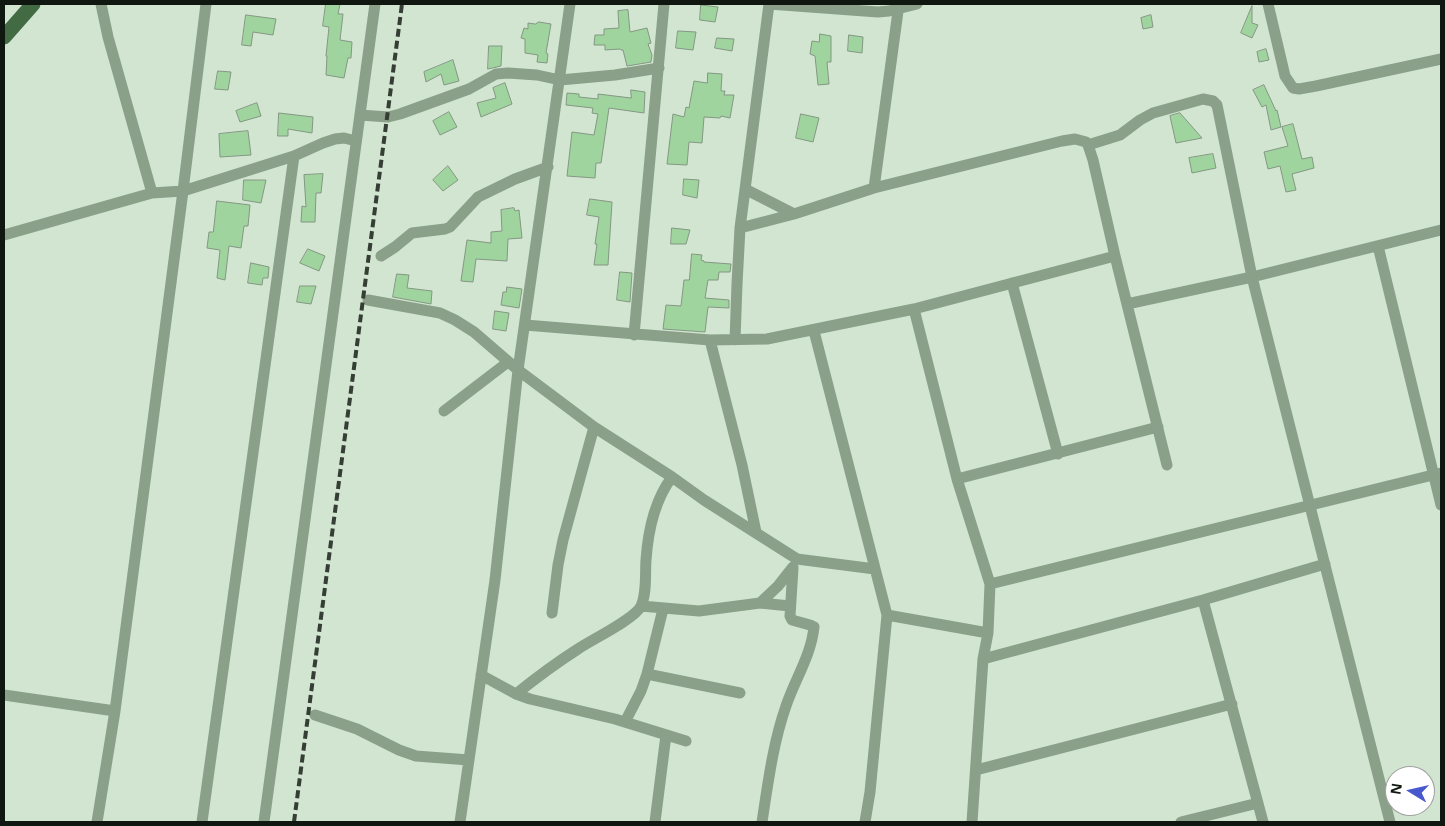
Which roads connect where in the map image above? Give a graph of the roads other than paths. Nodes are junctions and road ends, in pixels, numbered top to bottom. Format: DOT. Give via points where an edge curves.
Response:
graph roads {
  1 [pos="33,4"];
  2 [pos="101,4"];
  3 [pos="206,4"];
  4 [pos="375,4"];
  5 [pos="570,4"];
  6 [pos="664,4"];
  7 [pos="769,4"];
  8 [pos="917,4"];
  9 [pos="1268,4"];
  10 [pos="899,6"];
  11 [pos="4,37"];
  12 [pos="1441,60"];
  13 [pos="659,68"];
  14 [pos="560,80"];
  15 [pos="360,115"];
  16 [pos="356,141"];
  17 [pos="1088,145"];
  18 [pos="294,156"];
  19 [pos="548,167"];
  20 [pos="874,188"];
  21 [pos="745,189"];
  22 [pos="183,191"];
  23 [pos="152,194"];
  24 [pos="794,214"];
  25 [pos="740,228"];
  26 [pos="1441,230"];
  27 [pos="4,235"];
  28 [pos="1378,246"];
  29 [pos="380,256"];
  30 [pos="1115,256"];
  31 [pos="1252,277"];
  32 [pos="1012,283"];
  33 [pos="368,300"];
  34 [pos="1127,304"];
  35 [pos="914,309"];
  36 [pos="525,325"];
  37 [pos="814,331"];
  38 [pos="634,335"];
  39 [pos="710,340"];
  40 [pos="736,340"];
  41 [pos="508,362"];
  42 [pos="518,370"];
  43 [pos="444,411"];
  44 [pos="594,427"];
  45 [pos="1158,427"];
  46 [pos="1058,454"];
  47 [pos="1167,465"];
  48 [pos="1437,474"];
  49 [pos="672,477"];
  50 [pos="958,479"];
  51 [pos="1309,504"];
  52 [pos="1441,505"];
  53 [pos="756,532"];
  54 [pos="795,563"];
  55 [pos="1325,564"];
  56 [pos="876,569"];
  57 [pos="990,584"];
  58 [pos="1203,600"];
  59 [pos="760,603"];
  60 [pos="641,606"];
  61 [pos="790,606"];
  62 [pos="663,609"];
  63 [pos="552,613"];
  64 [pos="887,615"];
  65 [pos="988,633"];
  66 [pos="983,659"];
  67 [pos="647,674"];
  68 [pos="481,675"];
  69 [pos="740,692"];
  70 [pos="516,694"];
  71 [pos="4,695"];
  72 [pos="1232,704"];
  73 [pos="115,711"];
  74 [pos="315,715"];
  75 [pos="625,722"];
  76 [pos="666,735"];
  77 [pos="686,741"];
  78 [pos="469,760"];
  79 [pos="976,770"];
  80 [pos="1258,803"];
  81 [pos="97,822"];
  82 [pos="202,822"];
  83 [pos="264,822"];
  84 [pos="460,822"];
  85 [pos="655,822"];
  86 [pos="762,822"];
  87 [pos="865,822"];
  88 [pos="972,822"];
  89 [pos="1181,822"];
  90 [pos="1263,822"];
  91 [pos="1390,822"];
  1 -- 11 [label="main road"];
  2 -- 23 [label="street"];
  3 -- 22 [label="street"];
  4 -- 15 [label="street"];
  5 -- 14 [label="street"];
  6 -- 13 [label="street"];
  7 -- 10 [label="street" via="878,12"];
  7 -- 21 [label="street"];
  8 -- 10 [label="street"];
  9 -- 12 [label="street" via="1285,76 1293,88"];
  10 -- 20 [label="street"];
  13 -- 14 [label="street"];
  13 -- 38 [label="street"];
  14 -- 15 [label="street" via="508,72 496,74 469,89 400,114 388,117"];
  14 -- 19 [label="street"];
  15 -- 16 [label="street"];
  16 -- 18 [label="street" via="335,139"];
  16 -- 83 [label="street"];
  17 -- 20 [label="street" via="1080,140 1062,140"];
  17 -- 30 [label="street"];
  17 -- 31 [label="street" via="1120,135 1154,113 1203,99 1213,101"];
  18 -- 22 [label="street"];
  18 -- 82 [label="street"];
  19 -- 29 [label="street" via="478,197 450,227 412,233"];
  19 -- 36 [label="street"];
  20 -- 24 [label="street"];
  21 -- 24 [label="street"];
  21 -- 25 [label="street"];
  22 -- 23 [label="street"];
  22 -- 73 [label="street"];
  23 -- 27 [label="street"];
  24 -- 25 [label="street"];
  25 -- 40 [label="street"];
  26 -- 28 [label="street"];
  28 -- 31 [label="street"];
  28 -- 48 [label="street"];
  30 -- 32 [label="street"];
  30 -- 34 [label="street"];
  31 -- 34 [label="street"];
  31 -- 51 [label="street"];
  32 -- 35 [label="street"];
  32 -- 46 [label="street"];
  33 -- 41 [label="street" via="440,313 474,332"];
  34 -- 45 [label="street"];
  35 -- 37 [label="street"];
  35 -- 50 [label="street"];
  36 -- 38 [label="street"];
  36 -- 42 [label="street"];
  37 -- 40 [label="street" via="767,339"];
  37 -- 56 [label="street"];
  38 -- 39 [label="street"];
  39 -- 40 [label="street"];
  39 -- 53 [label="street"];
  41 -- 42 [label="street"];
  41 -- 43 [label="street"];
  42 -- 44 [label="street"];
  42 -- 68 [label="street"];
  44 -- 49 [label="street"];
  44 -- 63 [label="street" via="563,540"];
  45 -- 46 [label="street"];
  45 -- 47 [label="street"];
  46 -- 50 [label="street"];
  48 -- 51 [label="street"];
  48 -- 52 [label="street"];
  49 -- 53 [label="street"];
  49 -- 60 [label="street" via="654,510"];
  50 -- 57 [label="street"];
  51 -- 55 [label="street"];
  51 -- 57 [label="street"];
  53 -- 54 [label="street"];
  54 -- 56 [label="street"];
  54 -- 59 [label="street"];
  54 -- 61 [label="street"];
  55 -- 58 [label="street"];
  55 -- 91 [label="street"];
  56 -- 64 [label="street"];
  57 -- 65 [label="street"];
  58 -- 66 [label="street"];
  58 -- 72 [label="street"];
  59 -- 61 [label="street"];
  59 -- 62 [label="street" via="699,612"];
  60 -- 62 [label="street"];
  60 -- 70 [label="street"];
  61 -- 86 [label="street" via="792,620 814,627 813,638 778,730"];
  62 -- 67 [label="street"];
  64 -- 65 [label="street"];
  64 -- 87 [label="street"];
  65 -- 66 [label="street"];
  66 -- 79 [label="street"];
  67 -- 69 [label="street"];
  67 -- 75 [label="street"];
  68 -- 70 [label="street"];
  68 -- 78 [label="street"];
  70 -- 75 [label="street"];
  71 -- 73 [label="street"];
  72 -- 79 [label="street"];
  72 -- 80 [label="street"];
  73 -- 81 [label="street"];
  74 -- 78 [label="street" via="357,729 416,756"];
  75 -- 76 [label="street"];
  76 -- 77 [label="street"];
  76 -- 85 [label="street"];
  78 -- 84 [label="street"];
  79 -- 88 [label="street"];
  80 -- 89 [label="street"];
  80 -- 90 [label="street"];
}
